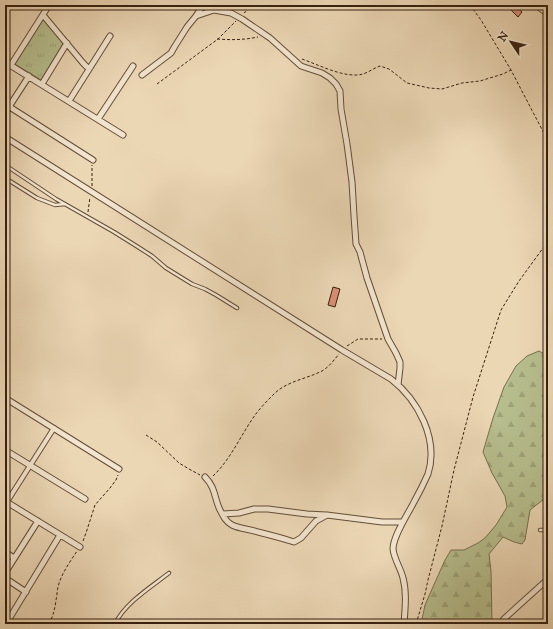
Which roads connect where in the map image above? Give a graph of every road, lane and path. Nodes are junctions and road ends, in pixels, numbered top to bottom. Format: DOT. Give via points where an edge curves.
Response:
graph roads {
  1 [pos="9,5"];
  2 [pos="49,5"];
  3 [pos="203,5"];
  4 [pos="254,5"];
  5 [pos="470,5"];
  6 [pos="536,5"];
  7 [pos="5,12"];
  8 [pos="548,14"];
  9 [pos="43,15"];
  10 [pos="196,16"];
  11 [pos="240,17"];
  12 [pos="110,36"];
  13 [pos="260,37"];
  14 [pos="217,39"];
  15 [pos="67,43"];
  16 [pos="302,59"];
  17 [pos="5,62"];
  18 [pos="11,65"];
  19 [pos="133,66"];
  20 [pos="89,68"];
  21 [pos="512,70"];
  22 [pos="142,75"];
  23 [pos="29,76"];
  24 [pos="42,84"];
  25 [pos="157,84"];
  26 [pos="69,101"];
  27 [pos="7,105"];
  28 [pos="5,113"];
  29 [pos="98,119"];
  30 [pos="123,135"];
  31 [pos="5,137"];
  32 [pos="548,140"];
  33 [pos="92,160"];
  34 [pos="5,165"];
  35 [pos="5,178"];
  36 [pos="65,204"];
  37 [pos="548,239"];
  38 [pos="237,308"];
  39 [pos="388,339"];
  40 [pos="342,350"];
  41 [pos="398,385"];
  42 [pos="5,398"];
  43 [pos="54,428"];
  44 [pos="146,435"];
  45 [pos="5,450"];
  46 [pos="30,465"];
  47 [pos="119,469"];
  48 [pos="206,479"];
  49 [pos="85,499"];
  50 [pos="6,503"];
  51 [pos="222,514"];
  52 [pos="327,515"];
  53 [pos="38,521"];
  54 [pos="402,522"];
  55 [pos="540,530"];
  56 [pos="548,532"];
  57 [pos="60,535"];
  58 [pos="80,547"];
  59 [pos="5,552"];
  60 [pos="14,558"];
  61 [pos="5,573"];
  62 [pos="169,573"];
  63 [pos="5,578"];
  64 [pos="548,579"];
  65 [pos="26,592"];
  66 [pos="6,624"];
  67 [pos="115,624"];
  68 [pos="404,624"];
  69 [pos="416,624"];
  70 [pos="502,624"];
  1 -- 7 [label="street"];
  2 -- 9 [label="street"];
  3 -- 10 [label="street"];
  4 -- 11 [label="path"];
  5 -- 21 [label="path"];
  6 -- 8 [label="street"];
  9 -- 15 [label="street"];
  9 -- 18 [label="street"];
  10 -- 11 [label="street" via="214,10"];
  10 -- 22 [label="street" via="171,53"];
  11 -- 14 [label="path"];
  11 -- 39 [label="street" via="278,44 301,66 322,73 338,88 348,144 356,244"];
  12 -- 20 [label="street"];
  13 -- 14 [label="path"];
  14 -- 25 [label="path"];
  15 -- 20 [label="street"];
  15 -- 24 [label="street"];
  16 -- 21 [label="path" via="350,76 363,74 380,66 389,69 407,83 442,89 462,83 480,82"];
  17 -- 18 [label="street"];
  18 -- 23 [label="street"];
  19 -- 29 [label="street"];
  20 -- 26 [label="street"];
  21 -- 32 [label="path"];
  23 -- 24 [label="street"];
  23 -- 27 [label="street"];
  24 -- 26 [label="street"];
  26 -- 29 [label="street"];
  27 -- 28 [label="street"];
  27 -- 33 [label="street"];
  29 -- 30 [label="street"];
  31 -- 40 [label="street"];
  34 -- 36 [label="lane"];
  35 -- 36 [label="lane" via="37,198 55,205"];
  36 -- 38 [label="lane" via="138,247 192,284"];
  37 -- 69 [label="path" via="501,310 473,397"];
  39 -- 40 [label="path" via="358,339"];
  39 -- 41 [label="street" via="400,362"];
  40 -- 41 [label="street"];
  40 -- 48 [label="path" via="331,364 287,384 267,401 226,461 218,471"];
  41 -- 54 [label="street" via="410,397 421,417 427,431 431,460 428,474"];
  42 -- 43 [label="street"];
  43 -- 46 [label="street"];
  43 -- 47 [label="street"];
  44 -- 48 [label="path" via="179,462"];
  45 -- 46 [label="street"];
  46 -- 49 [label="street"];
  46 -- 50 [label="street"];
  48 -- 51 [label="street" via="213,489"];
  50 -- 53 [label="street"];
  51 -- 52 [label="street" via="268,509"];
  51 -- 52 [label="street" via="230,524 238,528 294,542 316,521"];
  52 -- 54 [label="street"];
  53 -- 57 [label="street"];
  53 -- 60 [label="street"];
  54 -- 68 [label="street" via="393,549 404,580"];
  55 -- 56 [label="lane"];
  57 -- 58 [label="street"];
  57 -- 65 [label="street"];
  59 -- 60 [label="street"];
  60 -- 61 [label="street"];
  62 -- 67 [label="lane" via="137,598"];
  63 -- 65 [label="street"];
  64 -- 70 [label="street" via="506,617"];
  65 -- 66 [label="street"];
}
